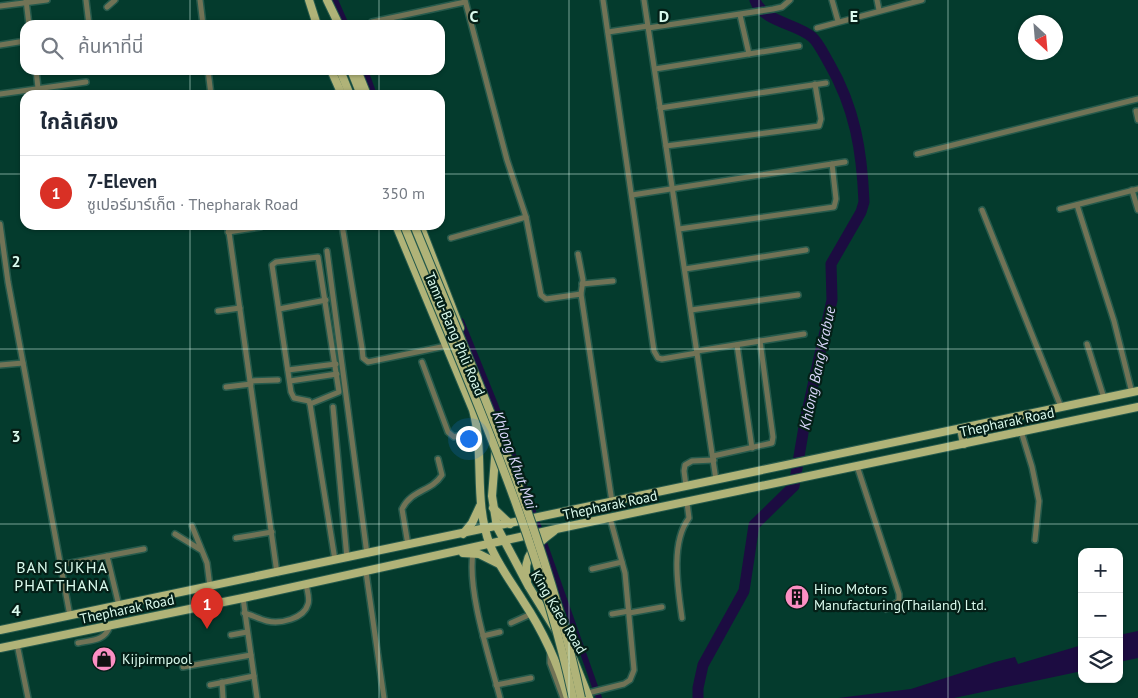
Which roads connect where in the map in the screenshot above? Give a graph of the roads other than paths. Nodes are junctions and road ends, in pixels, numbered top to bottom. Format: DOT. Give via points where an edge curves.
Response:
graph roads {
  1 [pos="47,0"];
  2 [pos="86,0"];
  3 [pos="115,0"];
  4 [pos="200,0"];
  5 [pos="309,0"];
  6 [pos="327,0"];
  7 [pos="604,0"];
  8 [pos="644,0"];
  9 [pos="790,0"];
  10 [pos="832,0"];
  11 [pos="876,0"];
  12 [pos="920,0"];
  13 [pos="26,1"];
  14 [pos="465,1"];
  15 [pos="0,6"];
  16 [pos="107,7"];
  17 [pos="879,10"];
  18 [pos="742,14"];
  19 [pos="29,20"];
  20 [pos="88,20"];
  21 [pos="202,20"];
  22 [pos="317,20"];
  23 [pos="333,20"];
  24 [pos="337,20"];
  25 [pos="381,20"];
  26 [pos="838,21"];
  27 [pos="648,27"];
  28 [pos="817,28"];
  29 [pos="608,32"];
  30 [pos="20,42"];
  31 [pos="0,45"];
  32 [pos="799,46"];
  33 [pos="750,54"];
  34 [pos="655,69"];
  35 [pos="37,75"];
  36 [pos="209,75"];
  37 [pos="333,75"];
  38 [pos="342,75"];
  39 [pos="353,75"];
  40 [pos="359,75"];
  41 [pos="86,82"];
  42 [pos="826,83"];
  43 [pos="816,84"];
  44 [pos="38,88"];
  45 [pos="25,90"];
  46 [pos="210,90"];
  47 [pos="339,90"];
  48 [pos="348,90"];
  49 [pos="359,90"];
  50 [pos="366,90"];
  51 [pos="20,91"];
  52 [pos="0,94"];
  53 [pos="1138,99"];
  54 [pos="660,108"];
  55 [pos="1138,111"];
  56 [pos="1138,120"];
  57 [pos="666,146"];
  58 [pos="917,154"];
  59 [pos="845,162"];
  60 [pos="832,164"];
  61 [pos="673,188"];
  62 [pos="1135,190"];
  63 [pos="632,194"];
  64 [pos="1077,204"];
  65 [pos="1060,209"];
  66 [pos="982,210"];
  67 [pos="1138,210"];
  68 [pos="526,217"];
  69 [pos="0,224"];
  70 [pos="679,229"];
  71 [pos="241,230"];
  72 [pos="343,230"];
  73 [pos="398,230"];
  74 [pos="406,230"];
  75 [pos="416,230"];
  76 [pos="422,230"];
  77 [pos="228,232"];
  78 [pos="451,238"];
  79 [pos="806,250"];
  80 [pos="327,251"];
  81 [pos="578,254"];
  82 [pos="685,269"];
  83 [pos="613,282"];
  84 [pos="582,284"];
  85 [pos="581,294"];
  86 [pos="798,295"];
  87 [pos="326,300"];
  88 [pos="240,308"];
  89 [pos="279,309"];
  90 [pos="690,310"];
  91 [pos="218,311"];
  92 [pos="804,334"];
  93 [pos="760,341"];
  94 [pos="738,344"];
  95 [pos="1087,344"];
  96 [pos="446,346"];
  97 [pos="697,352"];
  98 [pos="422,362"];
  99 [pos="23,363"];
  100 [pos="336,364"];
  101 [pos="0,366"];
  102 [pos="288,370"];
  103 [pos="337,374"];
  104 [pos="278,380"];
  105 [pos="290,381"];
  106 [pos="251,383"];
  107 [pos="226,387"];
  108 [pos="1135,392"];
  109 [pos="1104,398"];
  110 [pos="310,404"];
  111 [pos="1061,407"];
  112 [pos="1138,407"];
  113 [pos="333,408"];
  114 [pos="961,429"];
  115 [pos="477,430"];
  116 [pos="1021,432"];
  117 [pos="964,444"];
  118 [pos="752,448"];
  119 [pos="714,458"];
  120 [pos="438,459"];
  121 [pos="857,466"];
  122 [pos="716,480"];
  123 [pos="686,486"];
  124 [pos="612,502"];
  125 [pos="687,503"];
  126 [pos="480,506"];
  127 [pos="493,508"];
  128 [pos="610,518"];
  129 [pos="510,524"];
  130 [pos="192,526"];
  131 [pos="497,527"];
  132 [pos="486,529"];
  133 [pos="556,529"];
  134 [pos="272,532"];
  135 [pos="175,534"];
  136 [pos="463,534"];
  137 [pos="236,538"];
  138 [pos="1035,540"];
  139 [pos="503,541"];
  140 [pos="490,544"];
  141 [pos="408,546"];
  142 [pos="144,549"];
  143 [pos="202,550"];
  144 [pos="451,552"];
  145 [pos="473,553"];
  146 [pos="367,554"];
  147 [pos="107,556"];
  148 [pos="347,558"];
  149 [pos="335,560"];
  150 [pos="622,562"];
  151 [pos="60,565"];
  152 [pos="500,565"];
  153 [pos="592,569"];
  154 [pos="277,572"];
  155 [pos="366,572"];
  156 [pos="306,584"];
  157 [pos="210,587"];
  158 [pos="529,587"];
  159 [pos="243,598"];
  160 [pos="119,606"];
  161 [pos="662,607"];
  162 [pos="886,609"];
  163 [pos="629,612"];
  164 [pos="244,613"];
  165 [pos="531,614"];
  166 [pos="612,614"];
  167 [pos="70,616"];
  168 [pos="682,618"];
  169 [pos="511,623"];
  170 [pos="110,626"];
  171 [pos="0,630"];
  172 [pos="247,632"];
  173 [pos="500,632"];
  174 [pos="231,635"];
  175 [pos="483,636"];
  176 [pos="78,643"];
  177 [pos="17,644"];
  178 [pos="0,648"];
  179 [pos="550,650"];
  180 [pos="251,655"];
  181 [pos="183,666"];
  182 [pos="254,676"];
  183 [pos="531,678"];
  184 [pos="222,682"];
  185 [pos="210,685"];
  186 [pos="496,685"];
  187 [pos="588,695"];
  188 [pos="28,698"];
  189 [pos="224,698"];
  190 [pos="257,698"];
  191 [pos="384,698"];
  192 [pos="500,698"];
  193 [pos="563,698"];
  194 [pos="568,698"];
  195 [pos="573,698"];
  1 -- 13 [label="street"];
  2 -- 20 [label="street"];
  3 -- 16 [label="street"];
  4 -- 21 [label="street"];
  5 -- 22 [label="main road"];
  6 -- 23 [label="main road"];
  6 -- 24 [label="main road"];
  7 -- 29 [label="street"];
  8 -- 27 [label="street"];
  9 -- 18 [label="street" via="782,7"];
  10 -- 26 [label="street"];
  11 -- 17 [label="street"];
  12 -- 17 [label="street"];
  13 -- 15 [label="street"];
  13 -- 19 [label="street"];
  14 -- 25 [label="street"];
  14 -- 68 [label="street" via="507,160"];
  17 -- 26 [label="street"];
  18 -- 27 [label="street"];
  18 -- 33 [label="street"];
  26 -- 28 [label="street"];
  27 -- 29 [label="street"];
  27 -- 34 [label="street"];
  29 -- 63 [label="street"];
  30 -- 31 [label="street"];
  32 -- 33 [label="street"];
  33 -- 34 [label="street"];
  34 -- 54 [label="street"];
  35 -- 44 [label="street"];
  36 -- 46 [label="street"];
  37 -- 47 [label="main road"];
  38 -- 48 [label="main road"];
  39 -- 49 [label="main road"];
  40 -- 50 [label="main road"];
  41 -- 44 [label="street"];
  42 -- 43 [label="street"];
  43 -- 54 [label="street"];
  43 -- 57 [label="street" via="822,119 819,126"];
  44 -- 45 [label="street"];
  51 -- 52 [label="street"];
  53 -- 58 [label="street"];
  54 -- 57 [label="street"];
  55 -- 56 [label="street"];
  57 -- 61 [label="street"];
  59 -- 60 [label="street"];
  60 -- 61 [label="street"];
  60 -- 70 [label="street" via="834,207"];
  61 -- 63 [label="street"];
  61 -- 70 [label="street"];
  62 -- 64 [label="street"];
  62 -- 67 [label="street"];
  63 -- 97 [label="street" via="655,355 662,359"];
  64 -- 65 [label="street"];
  64 -- 108 [label="street"];
  66 -- 111 [label="street"];
  68 -- 78 [label="street"];
  68 -- 85 [label="street" via="542,295 546,299"];
  69 -- 99 [label="street"];
  70 -- 82 [label="street"];
  71 -- 77 [label="street"];
  72 -- 96 [label="street" via="366,361"];
  73 -- 96 [label="main road, Tamru-Bang Phli Road"];
  74 -- 195 [label="main road, bridge" via="508,480 549,601"];
  75 -- 187 [label="main road, bridge" via="525,505"];
  76 -- 127 [label="main road, Tamru-Bang Phli Road, bridge" via="494,417 498,437"];
  77 -- 88 [label="street"];
  79 -- 82 [label="street"];
  80 -- 146 [label="street"];
  81 -- 84 [label="street"];
  82 -- 90 [label="street"];
  83 -- 84 [label="street"];
  84 -- 85 [label="street"];
  85 -- 124 [label="street"];
  86 -- 90 [label="street"];
  87 -- 89 [label="street"];
  87 -- 89 [label="street" via="318,257 276,262 272,264"];
  87 -- 100 [label="street"];
  88 -- 91 [label="street"];
  88 -- 106 [label="street"];
  89 -- 102 [label="street"];
  90 -- 97 [label="street"];
  92 -- 93 [label="street"];
  93 -- 94 [label="street"];
  93 -- 118 [label="street" via="773,437 772,443"];
  94 -- 97 [label="street"];
  94 -- 118 [label="street"];
  95 -- 109 [label="street"];
  96 -- 115 [label="main road, Tamru-Bang Phli Road" via="468,395"];
  97 -- 119 [label="street"];
  98 -- 115 [label="street" via="448,432 454,437"];
  99 -- 101 [label="street"];
  99 -- 151 [label="street"];
  100 -- 102 [label="street"];
  100 -- 103 [label="street"];
  102 -- 105 [label="street"];
  103 -- 105 [label="street"];
  103 -- 110 [label="street" via="339,392"];
  104 -- 106 [label="street"];
  105 -- 110 [label="street" via="294,398"];
  106 -- 107 [label="street"];
  106 -- 134 [label="street"];
  108 -- 109 [label="main road, Thepharak Road"];
  109 -- 111 [label="main road, Thepharak Road"];
  110 -- 149 [label="street"];
  111 -- 114 [label="main road, Thepharak Road"];
  112 -- 116 [label="main road, Thepharak Road"];
  113 -- 148 [label="street"];
  114 -- 117 [label="main road"];
  114 -- 122 [label="main road, Thepharak Road"];
  115 -- 126 [label="main road, Tamru-Bang Phli Road"];
  116 -- 117 [label="main road, Thepharak Road"];
  116 -- 138 [label="street" via="1039,501"];
  117 -- 121 [label="main road, Thepharak Road"];
  118 -- 119 [label="street"];
  119 -- 122 [label="street"];
  119 -- 123 [label="street" via="685,465"];
  120 -- 141 [label="street" via="442,475 438,482 413,494 402,509"];
  121 -- 125 [label="main road, Thepharak Road"];
  121 -- 162 [label="street" via="898,594 899,601"];
  122 -- 123 [label="main road, Thepharak Road"];
  123 -- 124 [label="main road, Thepharak Road"];
  124 -- 129 [label="main road, Thepharak Road, bridge"];
  125 -- 128 [label="main road, Thepharak Road"];
  125 -- 168 [label="street" via="689,518 677,548"];
  126 -- 132 [label="main road, Tamru-Bang Phli Road"];
  126 -- 136 [label="main road"];
  127 -- 129 [label="main road"];
  127 -- 131 [label="main road, Tamru-Bang Phli Road"];
  128 -- 133 [label="main road, Thepharak Road"];
  128 -- 150 [label="street"];
  129 -- 131 [label="main road, Thepharak Road"];
  130 -- 143 [label="street"];
  131 -- 132 [label="main road, Thepharak Road"];
  131 -- 139 [label="main road, Tamru-Bang Phli Road"];
  132 -- 136 [label="main road, Thepharak Road"];
  132 -- 140 [label="main road, Tamru-Bang Phli Road"];
  133 -- 139 [label="main road, Thepharak Road, bridge"];
  133 -- 158 [label="main road" via="530,552 526,566"];
  134 -- 137 [label="street"];
  134 -- 154 [label="street"];
  135 -- 143 [label="street"];
  136 -- 141 [label="main road, Thepharak Road"];
  139 -- 140 [label="main road, Thepharak Road"];
  139 -- 158 [label="main road, King Kaeo Road"];
  140 -- 144 [label="main road, Thepharak Road"];
  140 -- 152 [label="main road, King Kaeo Road"];
  141 -- 146 [label="main road, Thepharak Road"];
  142 -- 147 [label="street"];
  143 -- 157 [label="street"];
  144 -- 145 [label="main road"];
  144 -- 155 [label="main road, Thepharak Road"];
  145 -- 152 [label="main road"];
  145 -- 175 [label="street" via="471,571"];
  146 -- 148 [label="main road, Thepharak Road"];
  147 -- 151 [label="street"];
  147 -- 160 [label="street"];
  148 -- 149 [label="main road, Thepharak Road"];
  149 -- 154 [label="main road, Thepharak Road"];
  150 -- 153 [label="street"];
  150 -- 163 [label="street"];
  151 -- 167 [label="street"];
  152 -- 165 [label="main road, King Kaeo Road"];
  154 -- 157 [label="main road, Thepharak Road"];
  155 -- 156 [label="main road, Thepharak Road"];
  155 -- 191 [label="street"];
  156 -- 159 [label="main road, Thepharak Road"];
  156 -- 164 [label="street" via="309,603 292,619 267,621"];
  157 -- 160 [label="main road, Thepharak Road"];
  158 -- 187 [label="main road, King Kaeo Road" via="569,650"];
  159 -- 164 [label="street"];
  159 -- 170 [label="main road, Thepharak Road"];
  160 -- 167 [label="main road, Thepharak Road"];
  161 -- 163 [label="street"];
  163 -- 166 [label="street"];
  163 -- 187 [label="street" via="634,670 630,680"];
  164 -- 172 [label="street"];
  165 -- 169 [label="street"];
  165 -- 179 [label="main road, King Kaeo Road"];
  167 -- 171 [label="main road, Thepharak Road"];
  170 -- 176 [label="street" via="103,638"];
  170 -- 177 [label="main road, Thepharak Road"];
  172 -- 174 [label="street"];
  172 -- 180 [label="street"];
  173 -- 175 [label="street"];
  175 -- 186 [label="street"];
  177 -- 178 [label="main road, Thepharak Road"];
  177 -- 188 [label="street"];
  179 -- 193 [label="street" via="550,662"];
  179 -- 194 [label="main road, King Kaeo Road"];
  180 -- 181 [label="street"];
  180 -- 182 [label="street"];
  182 -- 184 [label="street"];
  182 -- 190 [label="street"];
  183 -- 186 [label="street"];
  184 -- 185 [label="street"];
  184 -- 189 [label="street"];
  186 -- 192 [label="street"];
}
